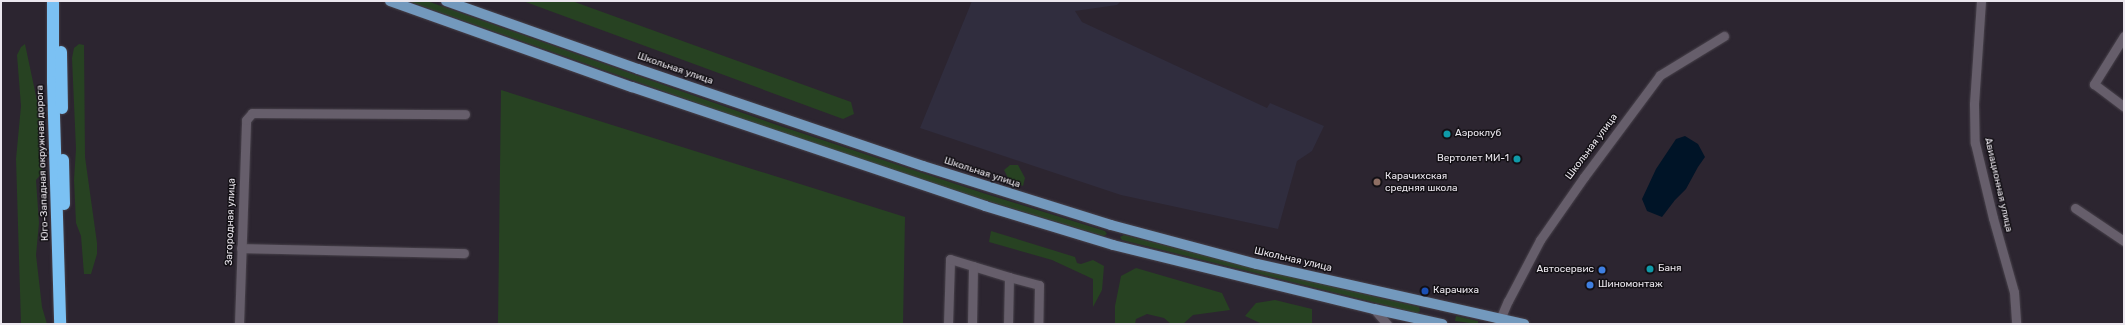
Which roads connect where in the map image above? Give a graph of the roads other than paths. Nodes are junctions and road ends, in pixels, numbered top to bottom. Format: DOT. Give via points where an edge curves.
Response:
graph roads {
  1 [pos="53,1"];
  2 [pos="61,1"];
  3 [pos="390,1"];
  4 [pos="446,1"];
  5 [pos="1981,1"];
  6 [pos="1724,36"];
  7 [pos="2124,36"];
  8 [pos="2124,107"];
  9 [pos="465,114"];
  10 [pos="2075,208"];
  11 [pos="1118,228"];
  12 [pos="2124,241"];
  13 [pos="1113,245"];
  14 [pos="241,248"];
  15 [pos="464,253"];
  16 [pos="973,266"];
  17 [pos="1009,277"];
  18 [pos="1438,305"];
  19 [pos="1374,310"];
  20 [pos="1499,321"];
  21 [pos="1436,323"];
  22 [pos="60,324"];
  23 [pos="68,324"];
  24 [pos="239,324"];
  25 [pos="948,324"];
  26 [pos="972,324"];
  27 [pos="1008,324"];
  28 [pos="1038,324"];
  29 [pos="1387,324"];
  30 [pos="1524,324"];
  31 [pos="2016,324"];
  1 -- 22 [label="highway, Юго-Западная окружная дорога" via="52,82"];
  2 -- 23 [label="highway, Юго-Западная окружная дорога" via="61,94"];
  3 -- 13 [label="main road" via="894,176"];
  4 -- 11 [label="main road, Школьная улица" via="638,70 922,166"];
  5 -- 31 [label="street, Авиационная улица" via="1974,104 1975,143 2014,292"];
  6 -- 20 [label="street, Школьная улица" via="1660,75 1540,240"];
  7 -- 8 [label="street" via="2094,84"];
  9 -- 14 [label="street, Загородная улица" via="252,113 246,120"];
  10 -- 12 [label="street"];
  11 -- 13 [label="main road"];
  11 -- 18 [label="main road, Школьная улица" via="1257,264"];
  13 -- 19 [label="main road"];
  14 -- 15 [label="street"];
  14 -- 24 [label="street, Загородная улица"];
  16 -- 17 [label="street"];
  16 -- 25 [label="street" via="950,259"];
  16 -- 26 [label="street"];
  17 -- 27 [label="street"];
  17 -- 28 [label="street" via="1039,285"];
  18 -- 20 [label="main road, Школьная улица"];
  18 -- 21 [label="main road"];
  19 -- 21 [label="main road"];
  19 -- 29 [label="street"];
  20 -- 30 [label="main road, Школьная улица"];
}
